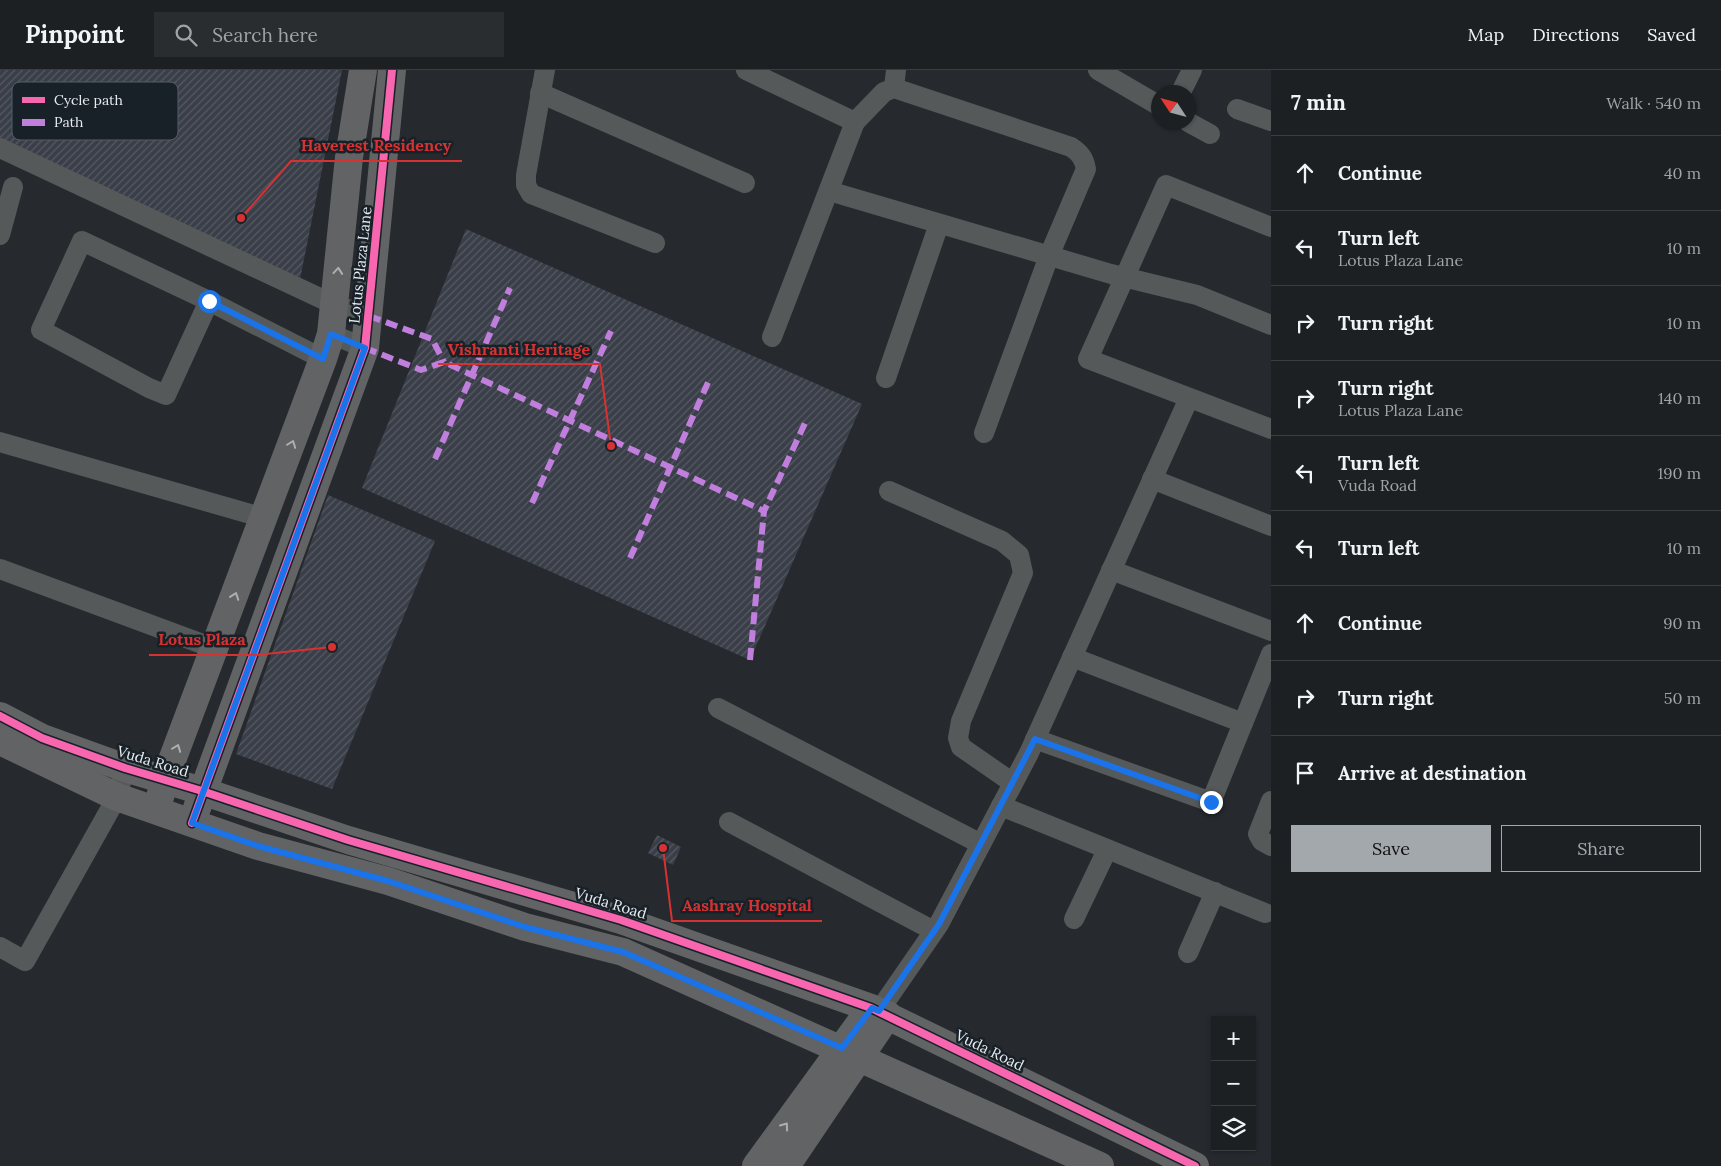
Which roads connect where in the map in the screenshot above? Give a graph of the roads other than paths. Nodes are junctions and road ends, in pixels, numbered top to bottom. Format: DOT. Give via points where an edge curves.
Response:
graph roads {
  1 [pos="363,70"];
  2 [pos="392,70"];
  3 [pos="545,70"];
  4 [pos="746,70"];
  5 [pos="1098,70"];
  6 [pos="1192,70"];
  7 [pos="895,79"];
  8 [pos="1184,85"];
  9 [pos="540,93"];
  10 [pos="1151,101"];
  11 [pos="1237,109"];
  12 [pos="1271,121"];
  13 [pos="855,122"];
  14 [pos="1196,126"];
  15 [pos="1210,134"];
  16 [pos="0,148"];
  17 [pos="745,183"];
  18 [pos="13,187"];
  19 [pos="828,191"];
  20 [pos="939,224"];
  21 [pos="1271,227"];
  22 [pos="0,235"];
  23 [pos="655,243"];
  24 [pos="1049,256"];
  25 [pos="1124,278"];
  26 [pos="209,301"];
  27 [pos="335,305"];
  28 [pos="369,316"];
  29 [pos="1271,325"];
  30 [pos="331,334"];
  31 [pos="772,337"];
  32 [pos="365,348"];
  33 [pos="323,359"];
  34 [pos="886,378"];
  35 [pos="1189,398"];
  36 [pos="1271,429"];
  37 [pos="984,433"];
  38 [pos="0,442"];
  39 [pos="1152,479"];
  40 [pos="889,491"];
  41 [pos="264,518"];
  42 [pos="1271,526"];
  43 [pos="0,569"];
  44 [pos="1111,570"];
  45 [pos="1271,631"];
  46 [pos="216,649"];
  47 [pos="1271,654"];
  48 [pos="1072,656"];
  49 [pos="718,708"];
  50 [pos="0,716"];
  51 [pos="1243,723"];
  52 [pos="1035,739"];
  53 [pos="0,741"];
  54 [pos="125,768"];
  55 [pos="165,779"];
  56 [pos="1013,783"];
  57 [pos="202,791"];
  58 [pos="117,797"];
  59 [pos="1271,801"];
  60 [pos="1001,806"];
  61 [pos="157,811"];
  62 [pos="729,822"];
  63 [pos="192,823"];
  64 [pos="981,844"];
  65 [pos="1271,846"];
  66 [pos="1107,850"];
  67 [pos="1215,892"];
  68 [pos="1266,912"];
  69 [pos="1074,919"];
  70 [pos="934,931"];
  71 [pos="0,947"];
  72 [pos="1188,953"];
  73 [pos="879,1011"];
  74 [pos="838,1071"];
  75 [pos="756,1166"];
  76 [pos="786,1166"];
  77 [pos="1100,1166"];
  78 [pos="1195,1166"];
  27 -- 1 [label="street, Lotus Plaza Lane, one-way" via="349,157"];
  2 -- 28 [label="street, Lotus Plaza Lane"];
  3 -- 9 [label="street"];
  4 -- 13 [label="street"];
  5 -- 10 [label="street"];
  6 -- 8 [label="street"];
  7 -- 13 [label="street"];
  7 -- 24 [label="street" via="1080,153 1086,169"];
  9 -- 17 [label="street"];
  9 -- 23 [label="street" via="526,174 526,185 531,194"];
  11 -- 12 [label="street"];
  13 -- 19 [label="street"];
  14 -- 15 [label="street"];
  16 -- 27 [label="street"];
  18 -- 22 [label="street"];
  19 -- 20 [label="street"];
  19 -- 31 [label="street"];
  20 -- 24 [label="street"];
  20 -- 34 [label="street"];
  21 -- 25 [label="street" via="1166,185"];
  24 -- 25 [label="street"];
  24 -- 37 [label="street"];
  25 -- 29 [label="street" via="1197,295"];
  25 -- 35 [label="street" via="1088,359"];
  26 -- 26 [label="street" via="82,242 40,330 166,395"];
  26 -- 33 [label="street"];
  27 -- 28 [label="street"];
  27 -- 30 [label="street, Lotus Plaza Lane"];
  28 -- 32 [label="street, Lotus Plaza Lane"];
  30 -- 32 [label="street"];
  30 -- 33 [label="street, Lotus Plaza Lane"];
  32 -- 57 [label="street, Lotus Plaza Lane"];
  41 -- 33 [label="street, Lotus Plaza Lane, one-way"];
  35 -- 36 [label="street"];
  35 -- 39 [label="street"];
  38 -- 41 [label="street"];
  39 -- 42 [label="street"];
  39 -- 44 [label="street"];
  40 -- 56 [label="street" via="1002,541 1019,555 1023,573 961,721 958,738 961,747"];
  46 -- 41 [label="street, Lotus Plaza Lane, one-way"];
  43 -- 46 [label="street"];
  44 -- 45 [label="street"];
  44 -- 48 [label="street"];
  55 -- 46 [label="street, Lotus Plaza Lane, one-way"];
  47 -- 51 [label="street"];
  48 -- 51 [label="street"];
  48 -- 52 [label="street"];
  49 -- 64 [label="street"];
  50 -- 54 [label="street, Vuda Road" via="42,738"];
  51 -- 52 [label="street" via="1211,802"];
  52 -- 56 [label="street"];
  53 -- 58 [label="street"];
  54 -- 55 [label="street, Vuda Road"];
  54 -- 58 [label="street"];
  55 -- 57 [label="street, Vuda Road"];
  55 -- 61 [label="street, Lotus Plaza Lane"];
  56 -- 60 [label="street"];
  57 -- 63 [label="street, Lotus Plaza Lane"];
  57 -- 73 [label="street, Vuda Road" via="348,840 639,926"];
  58 -- 61 [label="street"];
  58 -- 71 [label="street" via="25,961"];
  59 -- 65 [label="street" via="1258,834"];
  60 -- 64 [label="street"];
  60 -- 66 [label="street"];
  61 -- 63 [label="street"];
  62 -- 70 [label="street"];
  63 -- 74 [label="street" via="258,846 388,881 525,927 623,952"];
  64 -- 70 [label="street"];
  66 -- 67 [label="street"];
  66 -- 69 [label="street"];
  67 -- 68 [label="street"];
  67 -- 72 [label="street"];
  70 -- 73 [label="street"];
  73 -- 74 [label="street"];
  73 -- 78 [label="street, Vuda Road"];
  75 -- 74 [label="street, one-way"];
  74 -- 76 [label="street"];
  74 -- 77 [label="street" via="995,1120"];
}
